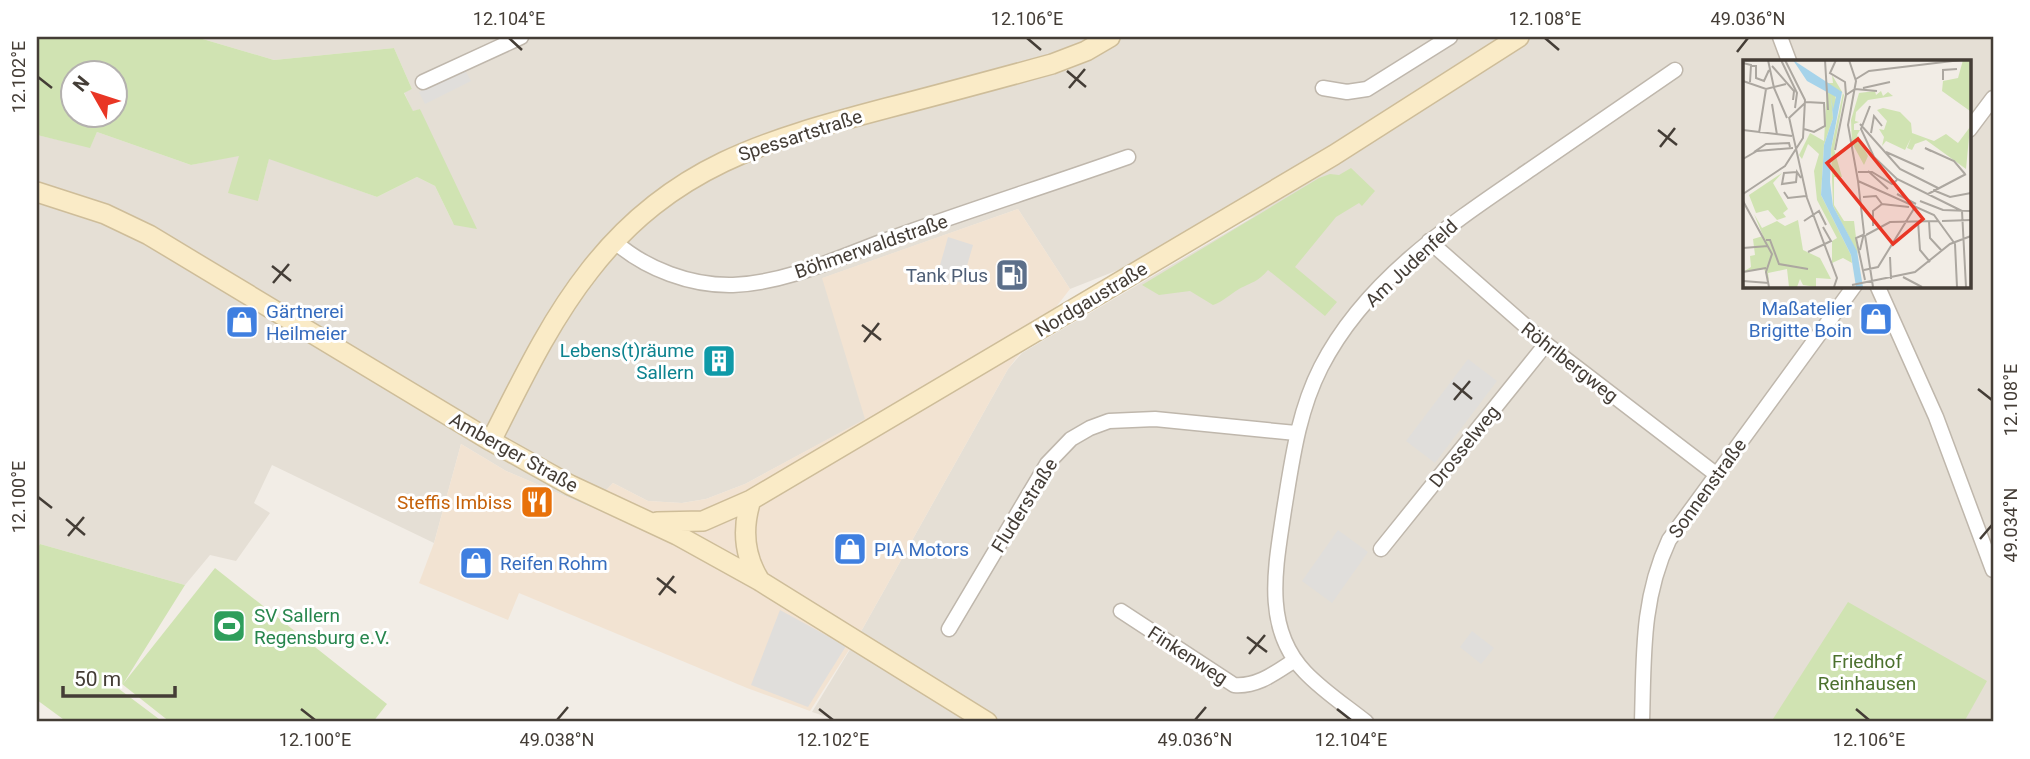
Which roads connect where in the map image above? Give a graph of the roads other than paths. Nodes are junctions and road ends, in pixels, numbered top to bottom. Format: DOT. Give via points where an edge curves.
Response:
graph roads {
  1 [pos="521,37"];
  2 [pos="1110,37"];
  3 [pos="1450,37"];
  4 [pos="1519,37"];
  5 [pos="1780,37"];
  6 [pos="1789,60"];
  7 [pos="1675,71"];
  8 [pos="423,82"];
  9 [pos="1323,88"];
  10 [pos="1993,97"];
  11 [pos="1970,129"];
  12 [pos="1128,157"];
  13 [pos="37,192"];
  14 [pos="1429,241"];
  15 [pos="615,242"];
  16 [pos="1854,287"];
  17 [pos="1878,287"];
  18 [pos="1546,344"];
  19 [pos="1296,433"];
  20 [pos="491,440"];
  21 [pos="1717,475"];
  22 [pos="751,500"];
  23 [pos="649,521"];
  24 [pos="1381,549"];
  25 [pos="1993,570"];
  26 [pos="761,581"];
  27 [pos="1121,611"];
  28 [pos="949,629"];
  29 [pos="1295,660"];
  30 [pos="986,722"];
  31 [pos="1367,722"];
  32 [pos="1642,722"];
  1 -- 8 [label="street"];
  2 -- 15 [label="main road, Spessartstraße" via="1052,64 745,150 685,183"];
  3 -- 9 [label="street" via="1367,89"];
  4 -- 22 [label="main road, Nordgaustraße" via="1334,155"];
  5 -- 6 [label="street"];
  7 -- 14 [label="street, Am Judenfeld"];
  10 -- 11 [label="street"];
  12 -- 15 [label="street, Böhmerwaldstraße" via="756,284 729,285 681,277 636,260"];
  13 -- 20 [label="main road, Amberger Straße" via="105,214 149,235"];
  14 -- 18 [label="street, Röhrlbergweg"];
  14 -- 19 [label="street, Am Judenfeld" via="1367,301 1331,349"];
  15 -- 20 [label="main road, Spessartstraße" via="546,335"];
  16 -- 21 [label="street, Sonnenstraße"];
  17 -- 25 [label="street" via="1936,417"];
  18 -- 21 [label="street, Röhrlbergweg"];
  18 -- 24 [label="street, Drosselweg"];
  19 -- 28 [label="street, Fluderstraße" via="1154,419 1109,421 1090,428 1071,439 1047,464"];
  19 -- 29 [label="street, Am Judenfeld" via="1274,591 1282,633"];
  20 -- 23 [label="main road, Amberger Straße" via="570,485"];
  21 -- 32 [label="street, Sonnenstraße" via="1669,540 1653,579 1646,614"];
  22 -- 23 [label="main road, Nordgaustraße" via="703,521"];
  22 -- 26 [label="main road" via="745,535 751,566"];
  23 -- 26 [label="main road, Amberger Straße"];
  26 -- 30 [label="main road, Amberger Straße"];
  27 -- 29 [label="street, Finkenweg" via="1234,685 1260,682"];
  29 -- 31 [label="street, Am Judenfeld"];
}
